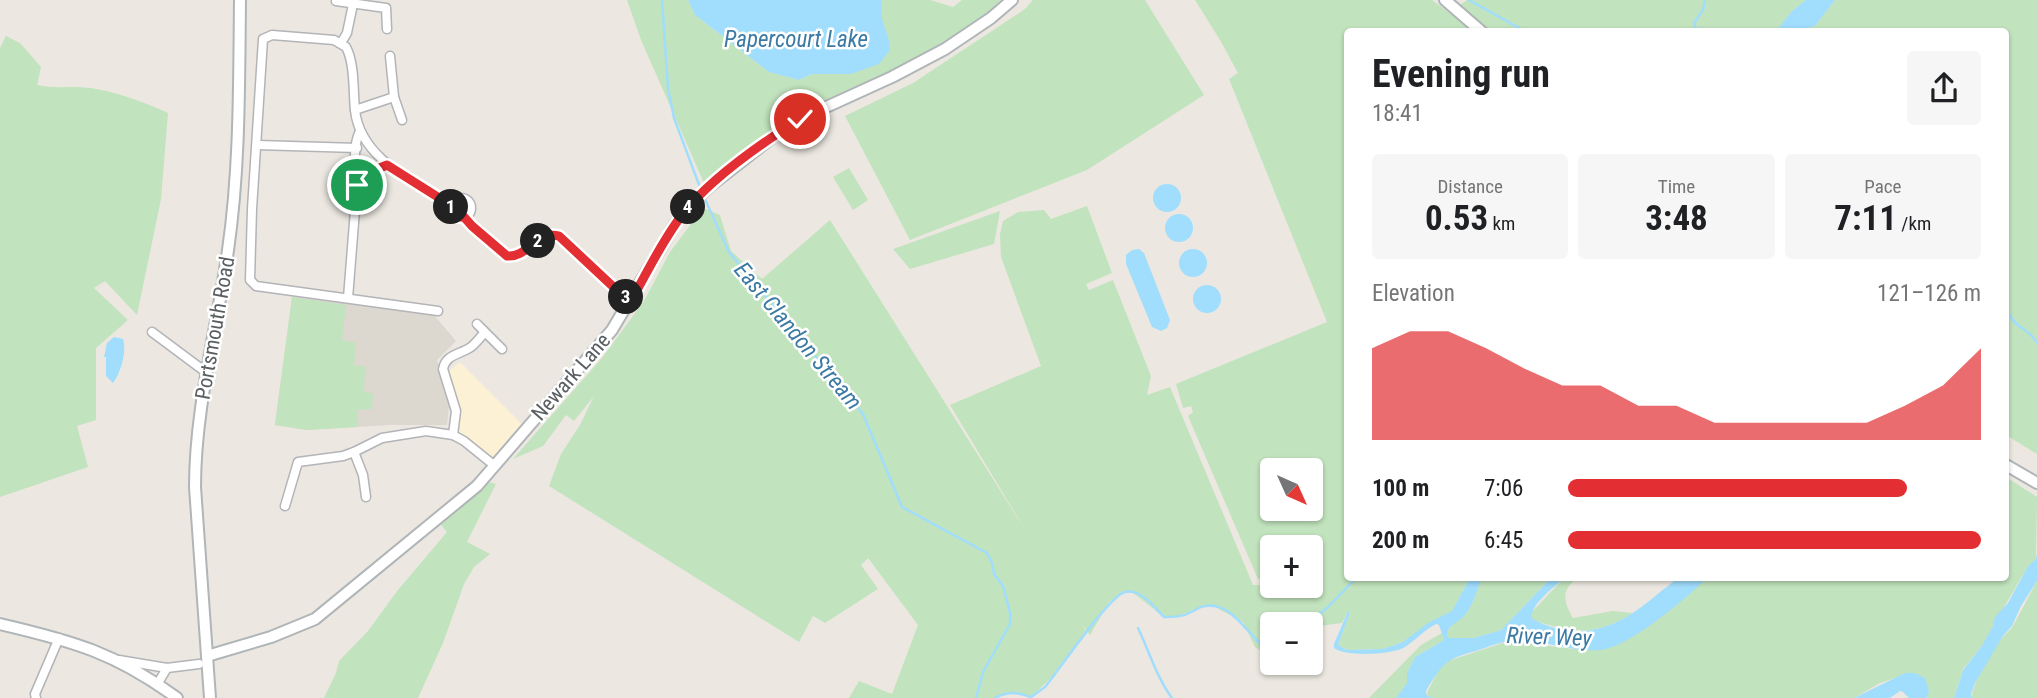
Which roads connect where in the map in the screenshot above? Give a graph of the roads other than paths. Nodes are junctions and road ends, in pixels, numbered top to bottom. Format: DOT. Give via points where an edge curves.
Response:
graph roads {
  1 [pos="240,0"];
  2 [pos="1012,0"];
  3 [pos="1445,0"];
  4 [pos="335,1"];
  5 [pos="354,4"];
  6 [pos="1477,28"];
  7 [pos="387,29"];
  8 [pos="341,43"];
  9 [pos="390,56"];
  10 [pos="394,97"];
  11 [pos="355,110"];
  12 [pos="402,120"];
  13 [pos="360,131"];
  14 [pos="257,145"];
  15 [pos="357,148"];
  16 [pos="387,165"];
  17 [pos="362,178"];
  18 [pos="452,206"];
  19 [pos="464,217"];
  20 [pos="348,298"];
  21 [pos="632,299"];
  22 [pos="438,311"];
  23 [pos="477,324"];
  24 [pos="152,332"];
  25 [pos="484,333"];
  26 [pos="460,342"];
  27 [pos="502,349"];
  28 [pos="466,350"];
  29 [pos="207,373"];
  30 [pos="453,435"];
  31 [pos="354,452"];
  32 [pos="495,466"];
  33 [pos="2009,468"];
  34 [pos="2037,484"];
  35 [pos="366,497"];
  36 [pos="285,506"];
  37 [pos="0,624"];
  38 [pos="59,638"];
  39 [pos="118,660"];
  40 [pos="199,662"];
  41 [pos="167,668"];
  42 [pos="158,683"];
  43 [pos="36,698"];
  44 [pos="177,698"];
  45 [pos="210,698"];
  1 -- 29 [label="main road, Portsmouth Road" via="231,224"];
  2 -- 21 [label="main road, Newark Lane" via="945,49 800,119 710,186 669,233"];
  3 -- 6 [label="main road"];
  4 -- 5 [label="street"];
  5 -- 7 [label="street" via="386,8"];
  5 -- 8 [label="street"];
  8 -- 11 [label="street" via="349,53"];
  8 -- 14 [label="street" via="272,35 262,41"];
  9 -- 10 [label="street"];
  10 -- 11 [label="street"];
  10 -- 12 [label="street"];
  11 -- 13 [label="street"];
  13 -- 15 [label="street"];
  13 -- 16 [label="street"];
  14 -- 15 [label="street"];
  14 -- 20 [label="street" via="249,278 256,286"];
  15 -- 17 [label="street" via="356,169"];
  16 -- 17 [label="street"];
  16 -- 18 [label="street"];
  17 -- 20 [label="street" via="355,193"];
  18 -- 19 [label="street" via="456,217"];
  18 -- 19 [label="street" via="458,199 468,201 470,211"];
  19 -- 21 [label="street" via="507,256 521,254 548,235 559,236 622,295"];
  20 -- 22 [label="street"];
  21 -- 32 [label="main road, Newark Lane" via="600,345"];
  23 -- 25 [label="street"];
  24 -- 29 [label="street"];
  25 -- 27 [label="street"];
  25 -- 28 [label="street"];
  26 -- 28 [label="street"];
  28 -- 30 [label="street" via="443,364 456,411"];
  29 -- 40 [label="main road, Portsmouth Road" via="195,470"];
  30 -- 31 [label="street" via="426,431 382,438"];
  30 -- 32 [label="street"];
  31 -- 35 [label="street"];
  31 -- 36 [label="street" via="298,462"];
  32 -- 40 [label="main road, Newark Lane" via="477,486 318,617"];
  33 -- 34 [label="main road"];
  37 -- 38 [label="main road"];
  38 -- 39 [label="main road"];
  38 -- 43 [label="street"];
  39 -- 41 [label="street"];
  39 -- 42 [label="main road"];
  40 -- 41 [label="street"];
  40 -- 45 [label="main road, Portsmouth Road"];
  41 -- 42 [label="street"];
  42 -- 44 [label="main road"];
}
